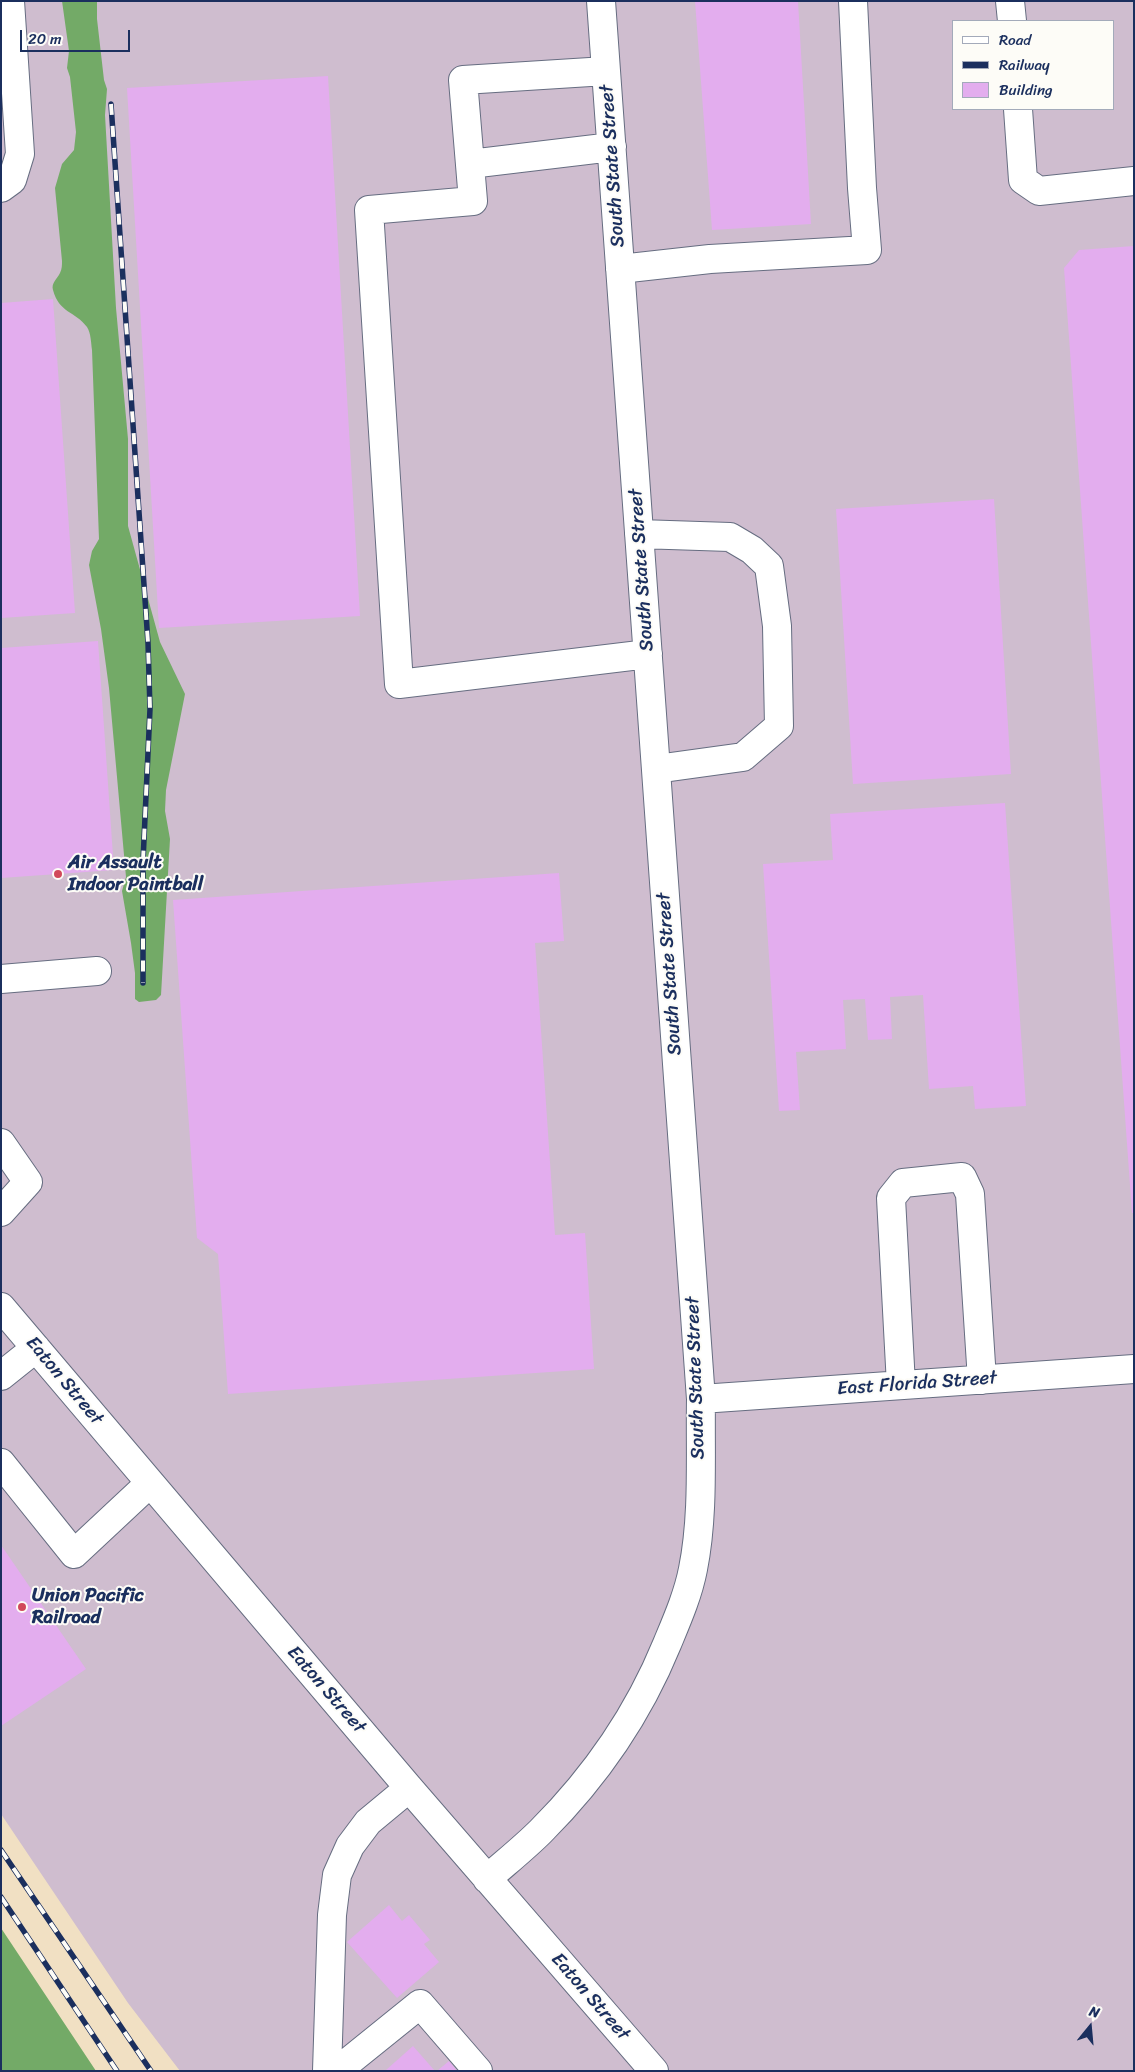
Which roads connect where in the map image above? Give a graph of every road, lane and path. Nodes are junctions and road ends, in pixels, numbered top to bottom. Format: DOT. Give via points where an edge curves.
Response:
graph roads {
  1 [pos="10,1"];
  2 [pos="601,1"];
  3 [pos="853,1"];
  4 [pos="1010,1"];
  5 [pos="1012,20"];
  6 [pos="606,71"];
  7 [pos="1018,110"];
  8 [pos="612,147"];
  9 [pos="470,164"];
  10 [pos="1134,181"];
  11 [pos="1,188"];
  12 [pos="620,269"];
  13 [pos="639,534"];
  14 [pos="648,654"];
  15 [pos="656,769"];
  16 [pos="97,970"];
  17 [pos="1,979"];
  18 [pos="1,1143"];
  19 [pos="1,1212"];
  20 [pos="1,1307"];
  21 [pos="36,1348"];
  22 [pos="1134,1369"];
  23 [pos="1,1376"];
  24 [pos="982,1380"];
  25 [pos="901,1385"];
  26 [pos="700,1399"];
  27 [pos="1,1463"];
  28 [pos="150,1483"];
  29 [pos="409,1788"];
  30 [pos="487,1879"];
  31 [pos="343,2068"];
  32 [pos="478,2071"];
  33 [pos="654,2071"];
  1 -- 11 [label="street" via="20,154 12,180"];
  2 -- 6 [label="street, South State Street"];
  3 -- 12 [label="street" via="867,250 710,259"];
  4 -- 5 [label="street"];
  6 -- 8 [label="street, South State Street"];
  6 -- 9 [label="street" via="463,80"];
  7 -- 10 [label="street" via="1023,180 1039,191"];
  8 -- 9 [label="street"];
  8 -- 12 [label="street, South State Street"];
  9 -- 14 [label="street" via="473,201 369,210 399,684"];
  12 -- 13 [label="street, South State Street"];
  13 -- 14 [label="street, South State Street"];
  13 -- 15 [label="street" via="730,537 752,550 769,566 777,626 779,726 743,757"];
  14 -- 15 [label="street, South State Street"];
  15 -- 26 [label="street, South State Street"];
  16 -- 17 [label="street"];
  18 -- 19 [label="street" via="28,1182"];
  20 -- 21 [label="street, Eaton Street"];
  21 -- 23 [label="street"];
  21 -- 28 [label="street, Eaton Street"];
  22 -- 24 [label="street, East Florida Street"];
  24 -- 25 [label="street, East Florida Street"];
  24 -- 25 [label="street" via="970,1194 962,1177 902,1183 891,1198"];
  25 -- 26 [label="street, East Florida Street"];
  26 -- 30 [label="street, South State Street" via="699,1521 693,1570 656,1672 627,1724 596,1769 541,1831"];
  27 -- 28 [label="street" via="74,1554"];
  28 -- 29 [label="street, Eaton Street"];
  29 -- 30 [label="street, Eaton Street"];
  29 -- 31 [label="street" via="368,1822 350,1846 338,1875 332,1916"];
  30 -- 33 [label="street, Eaton Street"];
  31 -- 32 [label="street" via="420,2004"];
}
